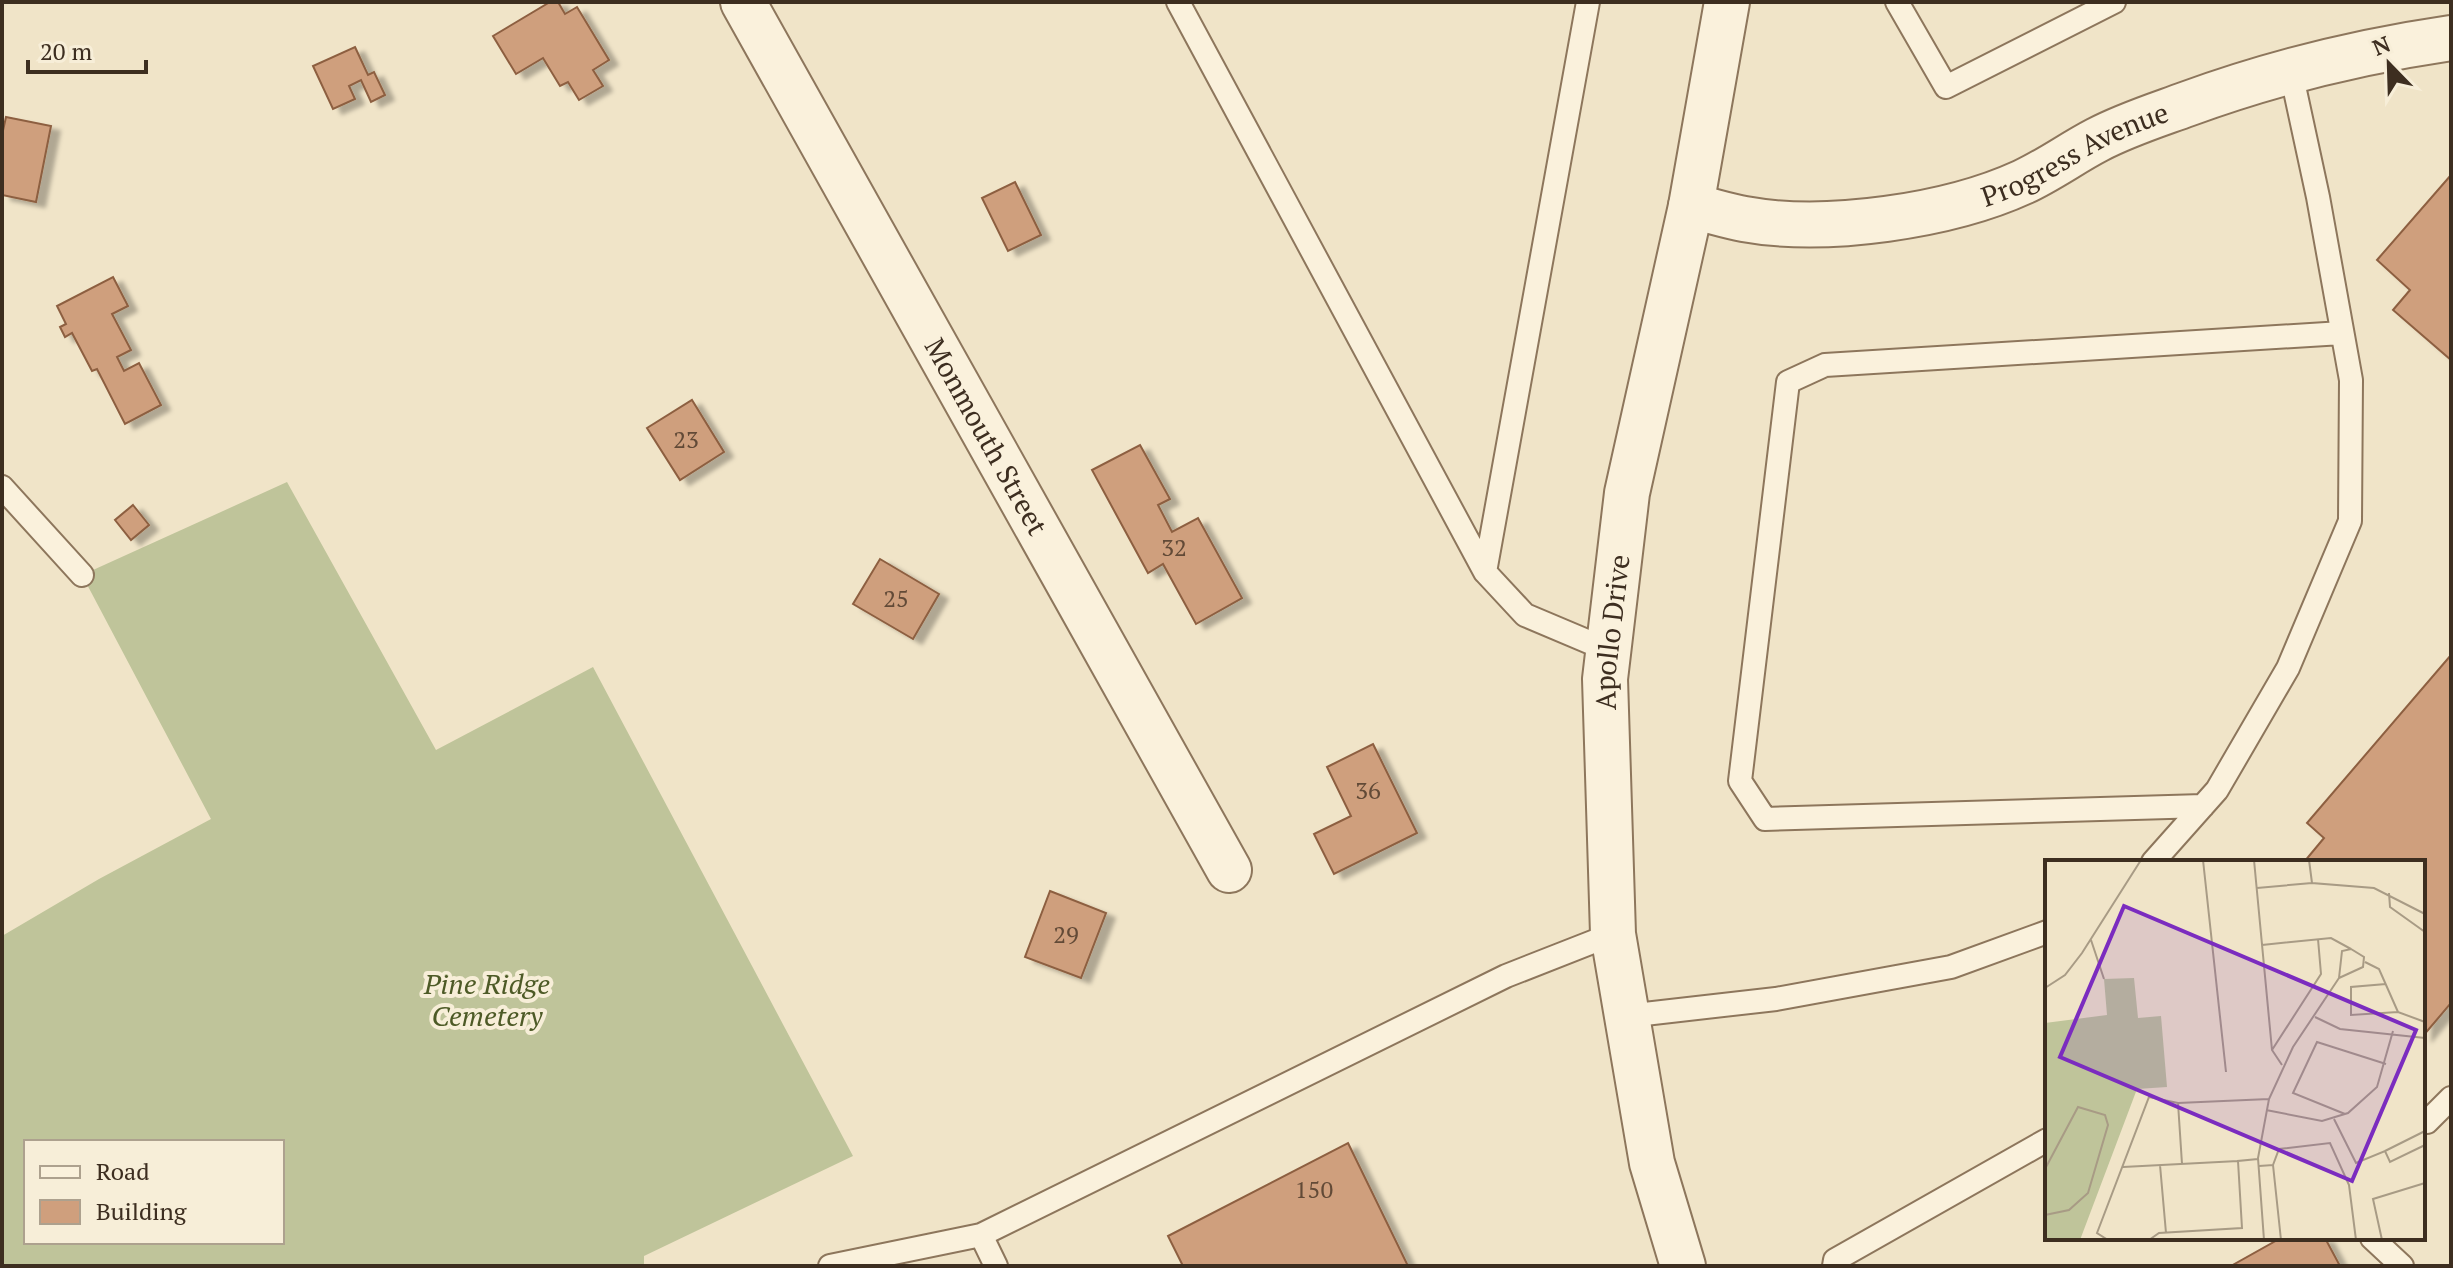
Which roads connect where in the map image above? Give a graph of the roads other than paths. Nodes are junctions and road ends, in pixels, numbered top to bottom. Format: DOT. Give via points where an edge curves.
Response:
graph roads {
  1 [pos="743,2"];
  2 [pos="1178,2"];
  3 [pos="1588,2"];
  4 [pos="1727,2"];
  5 [pos="1897,2"];
  6 [pos="2114,2"];
  7 [pos="2451,38"];
  8 [pos="2291,72"];
  9 [pos="1691,206"];
  10 [pos="2342,333"];
  11 [pos="2,487"];
  12 [pos="1485,572"];
  13 [pos="82,575"];
  14 [pos="1608,650"];
  15 [pos="2203,806"];
  16 [pos="2155,860"];
  17 [pos="1229,870"];
  18 [pos="2045,933"];
  19 [pos="1613,934"];
  20 [pos="1627,1016"];
  21 [pos="2451,1098"];
  22 [pos="2425,1120"];
  23 [pos="2045,1141"];
  24 [pos="981,1235"];
  25 [pos="2374,1240"];
  26 [pos="830,1266"];
  27 [pos="996,1266"];
  28 [pos="1683,1266"];
  29 [pos="1834,1266"];
  30 [pos="2402,1266"];
  1 -- 17 [label="street, Monmouth Street"];
  2 -- 12 [label="lane"];
  3 -- 12 [label="lane"];
  4 -- 9 [label="street, Apollo Drive"];
  5 -- 6 [label="lane" via="1946,87"];
  7 -- 8 [label="street, Progress Avenue" via="2389,47"];
  8 -- 9 [label="street, Progress Avenue" via="2190,103 2099,139 2024,181 1973,201 1908,215 1793,223"];
  8 -- 10 [label="lane"];
  9 -- 14 [label="street, Apollo Drive" via="1627,493"];
  10 -- 15 [label="lane" via="2351,380 2350,521 2288,668"];
  10 -- 15 [label="lane" via="1825,365 1788,382 1740,781 1765,819"];
  11 -- 13 [label="lane"];
  12 -- 14 [label="lane" via="1525,615"];
  14 -- 19 [label="street, Apollo Drive"];
  15 -- 16 [label="lane"];
  18 -- 20 [label="lane" via="1951,967 1776,999"];
  19 -- 20 [label="street, Apollo Drive"];
  19 -- 24 [label="lane" via="1506,976"];
  20 -- 28 [label="street, Apollo Drive" via="1652,1163"];
  21 -- 22 [label="lane"];
  23 -- 29 [label="lane" via="1835,1260"];
  24 -- 26 [label="lane"];
  24 -- 27 [label="lane"];
  25 -- 30 [label="lane"];
}
